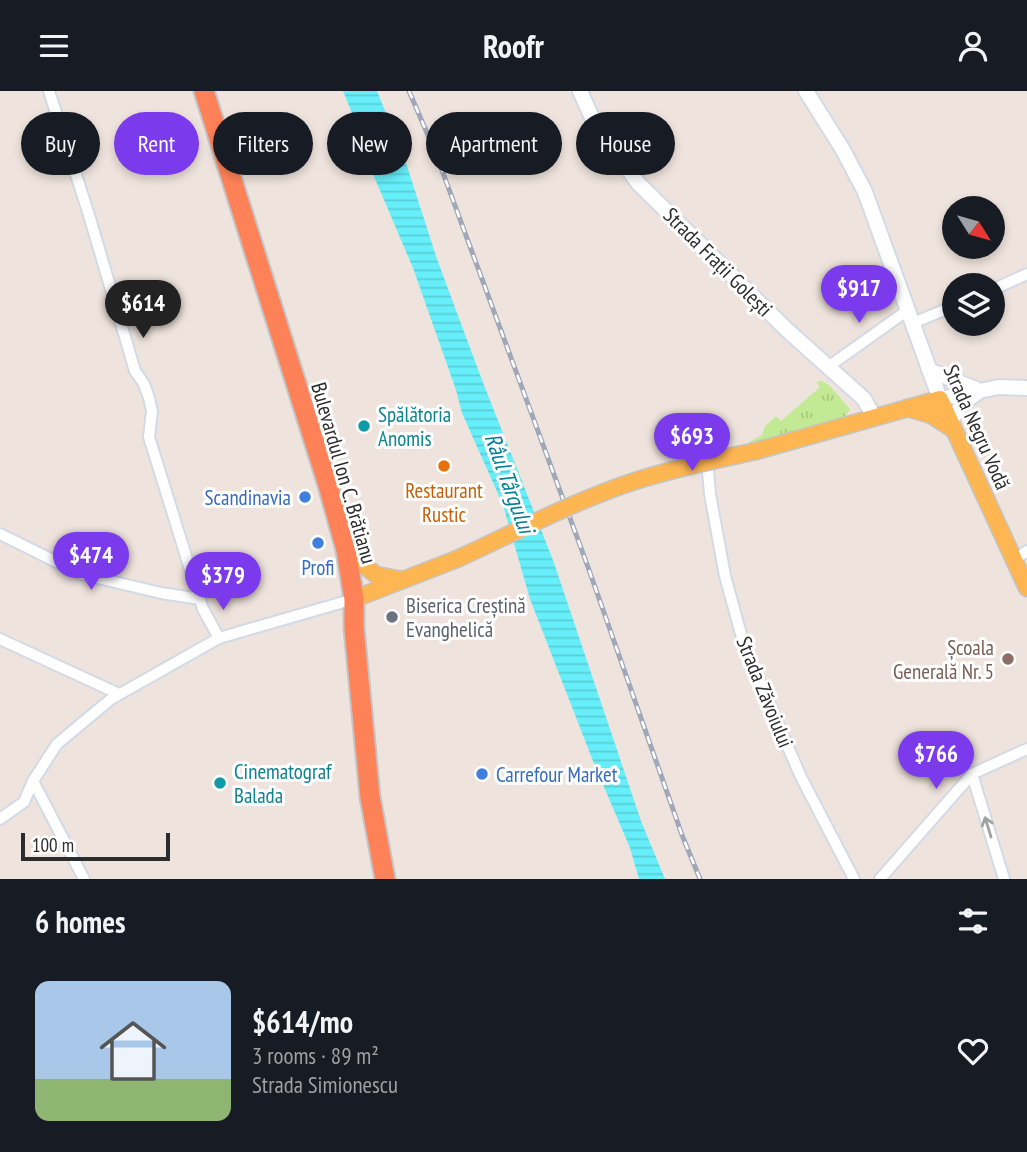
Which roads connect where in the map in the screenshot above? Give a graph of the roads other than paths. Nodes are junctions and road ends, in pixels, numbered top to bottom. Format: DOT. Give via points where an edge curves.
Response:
graph roads {
  1 [pos="49,91"];
  2 [pos="204,91"];
  3 [pos="580,91"];
  4 [pos="806,91"];
  5 [pos="1027,274"];
  6 [pos="1005,284"];
  7 [pos="942,309"];
  8 [pos="910,316"];
  9 [pos="828,367"];
  10 [pos="929,370"];
  11 [pos="1027,388"];
  12 [pos="981,390"];
  13 [pos="940,399"];
  14 [pos="905,408"];
  15 [pos="874,417"];
  16 [pos="951,426"];
  17 [pos="706,449"];
  18 [pos="0,534"];
  19 [pos="346,550"];
  20 [pos="1021,556"];
  21 [pos="405,581"];
  22 [pos="1027,588"];
  23 [pos="200,599"];
  24 [pos="354,599"];
  25 [pos="219,638"];
  26 [pos="0,639"];
  27 [pos="119,694"];
  28 [pos="1027,749"];
  29 [pos="972,774"];
  30 [pos="33,781"];
  31 [pos="0,819"];
  32 [pos="84,879"];
  33 [pos="385,879"];
  34 [pos="854,879"];
  35 [pos="880,879"];
  36 [pos="1004,879"];
  1 -- 23 [label="street" via="135,370 149,398 149,437"];
  2 -- 19 [label="highway, Bulevardul Ion C. Brătianu"];
  3 -- 9 [label="main road, Strada Frații Golești" via="594,122 638,183"];
  4 -- 8 [label="main road, Strada Negru Vodă" via="865,192"];
  5 -- 6 [label="street"];
  7 -- 8 [label="street"];
  8 -- 9 [label="street"];
  8 -- 10 [label="main road, Strada Negru Vodă"];
  9 -- 15 [label="main road, Strada Frații Golești" via="864,399"];
  10 -- 12 [label="main road"];
  10 -- 13 [label="main road, Strada Negru Vodă"];
  11 -- 12 [label="main road"];
  12 -- 13 [label="main road"];
  12 -- 16 [label="main road" via="963,403"];
  13 -- 14 [label="main road"];
  13 -- 16 [label="main road, Strada Negru Vodă"];
  14 -- 15 [label="main road"];
  14 -- 16 [label="main road"];
  15 -- 21 [label="main road, bridge" via="633,481"];
  16 -- 20 [label="main road, Strada Negru Vodă"];
  17 -- 34 [label="street, Strada Zăvoiului" via="725,576 744,645 801,777"];
  18 -- 23 [label="street" via="81,574"];
  19 -- 21 [label="main road" via="376,575"];
  19 -- 24 [label="highway, Bulevardul Ion C. Brătianu"];
  20 -- 22 [label="main road, Strada Negru Vodă"];
  21 -- 24 [label="main road"];
  23 -- 25 [label="street"];
  24 -- 25 [label="street"];
  24 -- 33 [label="highway, Bulevardul Ion C. Brătianu" via="370,797"];
  25 -- 27 [label="street"];
  26 -- 27 [label="street"];
  27 -- 30 [label="street" via="57,744"];
  28 -- 29 [label="street"];
  29 -- 35 [label="street"];
  36 -- 29 [label="street, one-way"];
  30 -- 31 [label="street" via="24,802"];
  30 -- 32 [label="street"];
}
